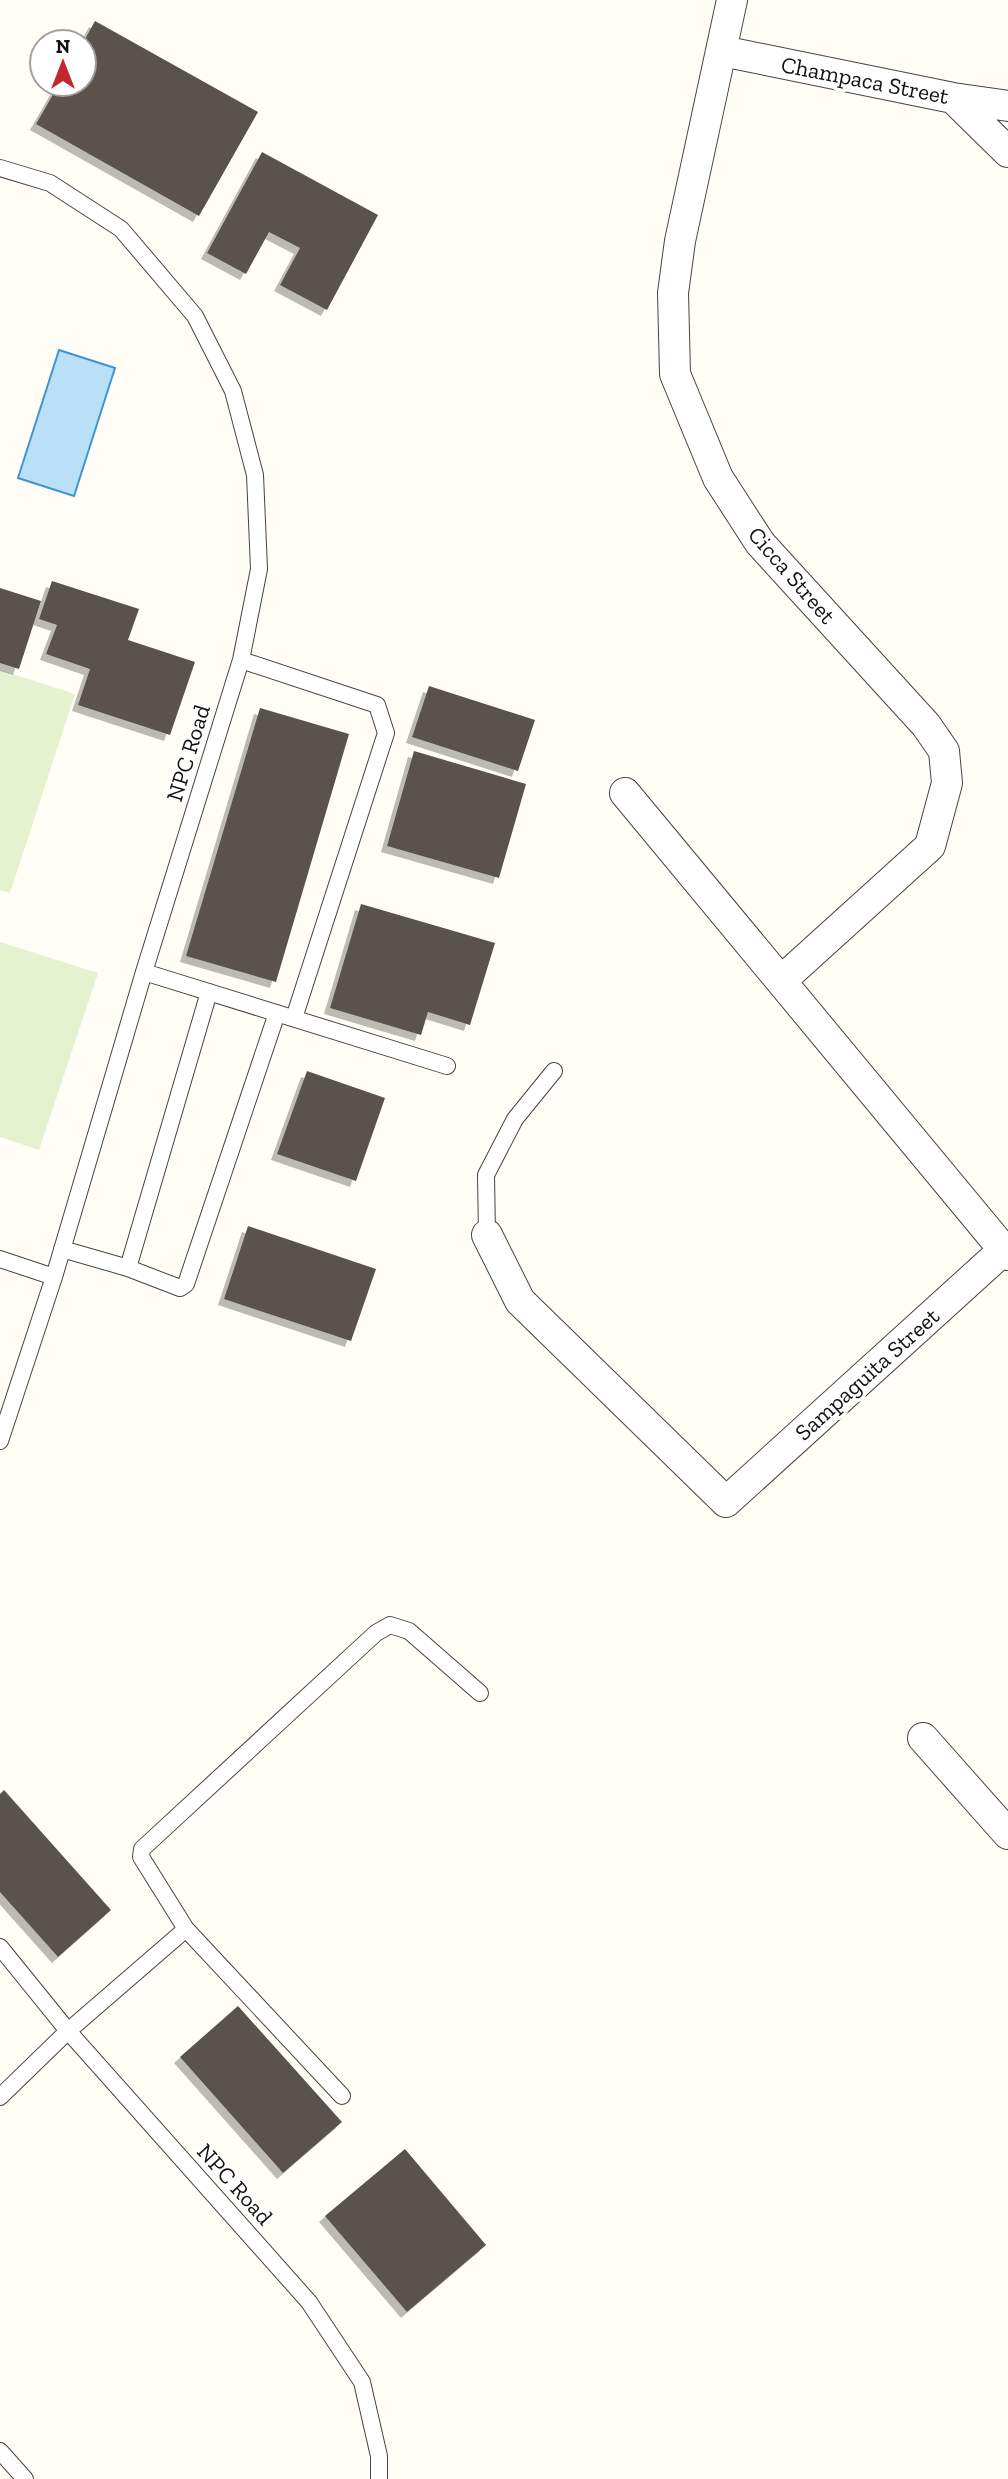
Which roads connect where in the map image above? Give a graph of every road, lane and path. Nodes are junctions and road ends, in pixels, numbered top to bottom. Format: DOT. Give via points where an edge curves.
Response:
graph roads {
  1 [pos="732,0"];
  2 [pos="722,51"];
  3 [pos="954,98"];
  4 [pos="1008,106"];
  5 [pos="1008,152"];
  6 [pos="0,168"];
  7 [pos="241,660"];
  8 [pos="625,793"];
  9 [pos="144,972"];
  10 [pos="782,981"];
  11 [pos="209,992"];
  12 [pos="277,1013"];
  13 [pos="294,1018"];
  14 [pos="447,1066"];
  15 [pos="554,1071"];
  16 [pos="487,1236"];
  17 [pos="62,1249"];
  18 [pos="1007,1250"];
  19 [pos="0,1259"];
  20 [pos="128,1268"];
  21 [pos="54,1277"];
  22 [pos="0,1441"];
  23 [pos="480,1693"];
  24 [pos="923,1738"];
  25 [pos="1008,1834"];
  26 [pos="186,1929"];
  27 [pos="0,1947"];
  28 [pos="68,2031"];
  29 [pos="342,2096"];
  30 [pos="0,2097"];
  31 [pos="0,2451"];
  32 [pos="25,2479"];
  33 [pos="379,2479"];
  1 -- 2 [label="street, Cicca Street"];
  2 -- 3 [label="street, Champaca Street"];
  2 -- 10 [label="street, Cicca Street" via="680,241 673,293 675,374 718,478 760,543 926,725 944,751 947,783 930,846"];
  3 -- 4 [label="street, Champaca Street"];
  3 -- 5 [label="street"];
  6 -- 7 [label="lane, NPC Road" via="50,183 121,229 195,316 233,391 255,475 259,569"];
  7 -- 9 [label="lane, NPC Road"];
  7 -- 13 [label="lane" via="377,705 386,733"];
  8 -- 10 [label="street"];
  9 -- 11 [label="lane"];
  9 -- 17 [label="lane, NPC Road"];
  10 -- 18 [label="street"];
  11 -- 12 [label="lane"];
  11 -- 20 [label="lane"];
  12 -- 13 [label="lane"];
  12 -- 20 [label="lane" via="186,1284 180,1287"];
  13 -- 14 [label="lane"];
  15 -- 16 [label="lane" via="515,1119 486,1175"];
  16 -- 18 [label="street, Sampaguita Street" via="520,1301 726,1502"];
  17 -- 20 [label="lane"];
  17 -- 21 [label="lane, NPC Road"];
  19 -- 21 [label="lane"];
  21 -- 22 [label="lane, NPC Road"];
  23 -- 26 [label="lane" via="408,1631 390,1625 376,1633 142,1849 141,1857"];
  24 -- 25 [label="street"];
  26 -- 28 [label="lane"];
  26 -- 29 [label="lane"];
  27 -- 28 [label="lane, NPC Road"];
  28 -- 30 [label="lane"];
  28 -- 33 [label="lane, NPC Road" via="309,2302 362,2382 379,2456"];
  31 -- 32 [label="lane"];
}
